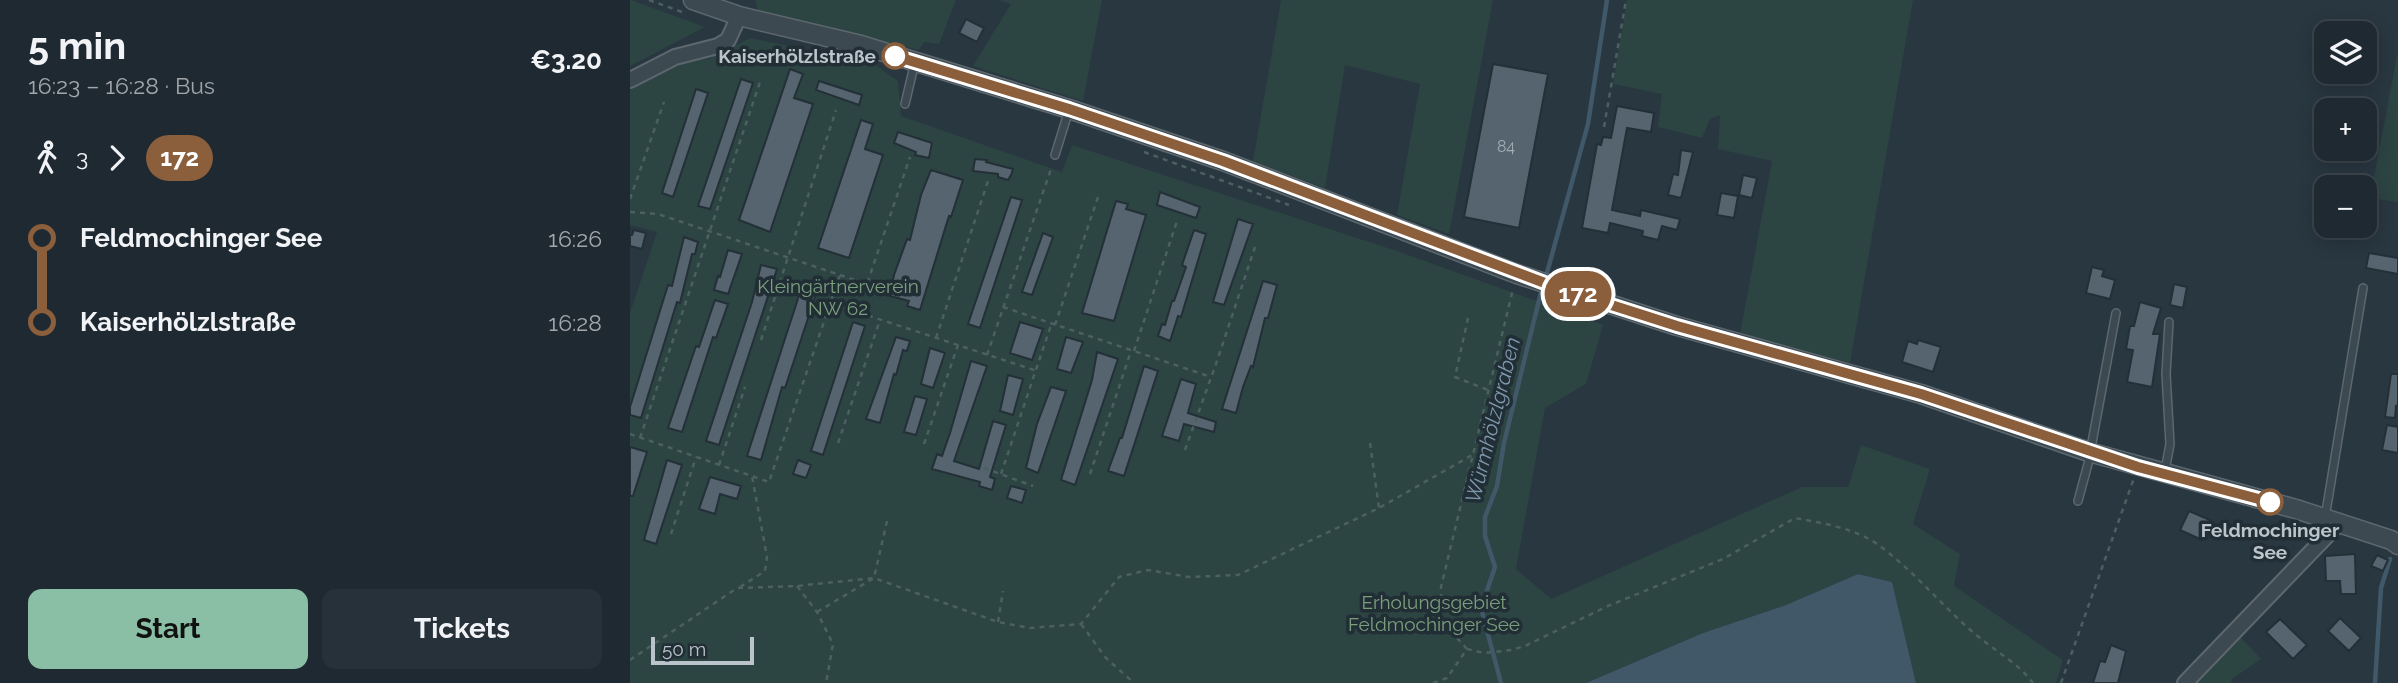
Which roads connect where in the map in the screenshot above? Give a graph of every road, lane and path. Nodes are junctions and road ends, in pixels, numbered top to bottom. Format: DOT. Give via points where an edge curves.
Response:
graph roads {
  1 [pos="649,0"];
  2 [pos="1626,0"];
  3 [pos="687,6"];
  4 [pos="738,16"];
  5 [pos="915,62"];
  6 [pos="630,80"];
  7 [pos="760,82"];
  8 [pos="664,102"];
  9 [pos="905,104"];
  10 [pos="1069,109"];
  11 [pos="836,110"];
  12 [pos="1604,127"];
  13 [pos="1143,152"];
  14 [pos="1055,155"];
  15 [pos="910,157"];
  16 [pos="988,181"];
  17 [pos="1098,197"];
  18 [pos="630,199"];
  19 [pos="1300,208"];
  20 [pos="630,212"];
  21 [pos="1178,218"];
  22 [pos="710,232"];
  23 [pos="1255,247"];
  24 [pos="787,259"];
  25 [pos="840,275"];
  26 [pos="1523,276"];
  27 [pos="2363,288"];
  28 [pos="830,303"];
  29 [pos="1003,307"];
  30 [pos="2116,313"];
  31 [pos="1468,318"];
  32 [pos="880,320"];
  33 [pos="2169,322"];
  34 [pos="1054,324"];
  35 [pos="936,339"];
  36 [pos="761,340"];
  37 [pos="958,345"];
  38 [pos="1133,351"];
  39 [pos="988,355"];
  40 [pos="1037,371"];
  41 [pos="1211,377"];
  42 [pos="745,387"];
  43 [pos="1488,390"];
  44 [pos="630,434"];
  45 [pos="640,438"];
  46 [pos="838,443"];
  47 [pos="1370,443"];
  48 [pos="925,444"];
  49 [pos="1185,450"];
  50 [pos="2089,452"];
  51 [pos="1474,454"];
  52 [pos="696,457"];
  53 [pos="719,465"];
  54 [pos="2138,467"];
  55 [pos="984,468"];
  56 [pos="1001,474"];
  57 [pos="1090,474"];
  58 [pos="2165,474"];
  59 [pos="752,476"];
  60 [pos="1033,486"];
  61 [pos="2078,501"];
  62 [pos="1379,508"];
  63 [pos="2332,520"];
  64 [pos="887,522"];
  65 [pos="671,534"];
  66 [pos="2396,539"];
  67 [pos="874,578"];
  68 [pos="797,586"];
  69 [pos="737,588"];
  70 [pos="1003,591"];
  71 [pos="817,612"];
  72 [pos="998,622"];
  73 [pos="1081,624"];
  74 [pos="1467,649"];
  75 [pos="630,660"];
  76 [pos="826,683"];
  77 [pos="1134,683"];
  78 [pos="1433,683"];
  79 [pos="2033,683"];
  80 [pos="2061,683"];
  81 [pos="2185,683"];
  1 -- 3 [label="path"];
  2 -- 12 [label="path"];
  3 -- 4 [label="street"];
  4 -- 5 [label="street"];
  4 -- 6 [label="street" via="728,40 718,46 676,57"];
  5 -- 9 [label="lane"];
  5 -- 10 [label="street"];
  7 -- 22 [label="path"];
  8 -- 18 [label="path"];
  10 -- 14 [label="lane"];
  10 -- 26 [label="street" via="1223,161"];
  11 -- 24 [label="path"];
  13 -- 19 [label="path"];
  14 -- 29 [label="path"];
  15 -- 25 [label="path" via="867,284"];
  16 -- 35 [label="path"];
  17 -- 34 [label="path"];
  20 -- 22 [label="path" via="658,214"];
  21 -- 38 [label="path"];
  22 -- 24 [label="path"];
  22 -- 45 [label="path"];
  23 -- 41 [label="path"];
  24 -- 25 [label="path"];
  24 -- 36 [label="path"];
  25 -- 28 [label="path"];
  26 -- 43 [label="path"];
  26 -- 50 [label="street" via="1677,326 1921,394"];
  27 -- 63 [label="lane"];
  28 -- 32 [label="path"];
  28 -- 59 [label="path" via="769,482"];
  29 -- 34 [label="path"];
  29 -- 39 [label="path"];
  30 -- 50 [label="lane"];
  31 -- 43 [label="path" via="1455,377"];
  32 -- 35 [label="path"];
  32 -- 46 [label="path"];
  33 -- 58 [label="lane" via="2170,444"];
  34 -- 38 [label="path"];
  34 -- 40 [label="path"];
  35 -- 37 [label="path"];
  37 -- 39 [label="path"];
  37 -- 48 [label="path"];
  38 -- 41 [label="path"];
  38 -- 57 [label="path"];
  39 -- 40 [label="path"];
  40 -- 56 [label="path"];
  41 -- 49 [label="path"];
  42 -- 53 [label="path"];
  43 -- 51 [label="path"];
  44 -- 45 [label="path"];
  45 -- 52 [label="path"];
  47 -- 62 [label="path"];
  50 -- 54 [label="street"];
  50 -- 61 [label="lane"];
  51 -- 62 [label="path"];
  51 -- 74 [label="path" via="1441,587 1441,620"];
  52 -- 53 [label="path"];
  52 -- 65 [label="path"];
  53 -- 59 [label="path"];
  54 -- 58 [label="street"];
  54 -- 80 [label="path"];
  55 -- 56 [label="path"];
  56 -- 60 [label="path"];
  58 -- 63 [label="street"];
  59 -- 69 [label="path" via="767,557 765,571"];
  62 -- 73 [label="path" via="1238,575 1189,577 1148,570 1119,578"];
  63 -- 66 [label="street"];
  63 -- 81 [label="street"];
  64 -- 67 [label="path"];
  67 -- 68 [label="path"];
  67 -- 71 [label="path"];
  67 -- 72 [label="path"];
  68 -- 69 [label="path"];
  68 -- 71 [label="path"];
  69 -- 75 [label="path"];
  70 -- 72 [label="path"];
  71 -- 76 [label="path" via="833,644"];
  72 -- 73 [label="path" via="1030,628"];
  73 -- 77 [label="path" via="1106,659"];
  74 -- 78 [label="path" via="1447,678"];
  74 -- 79 [label="path" via="1484,653 1527,645 1723,559 1795,518 1833,525 1875,543"];
}
